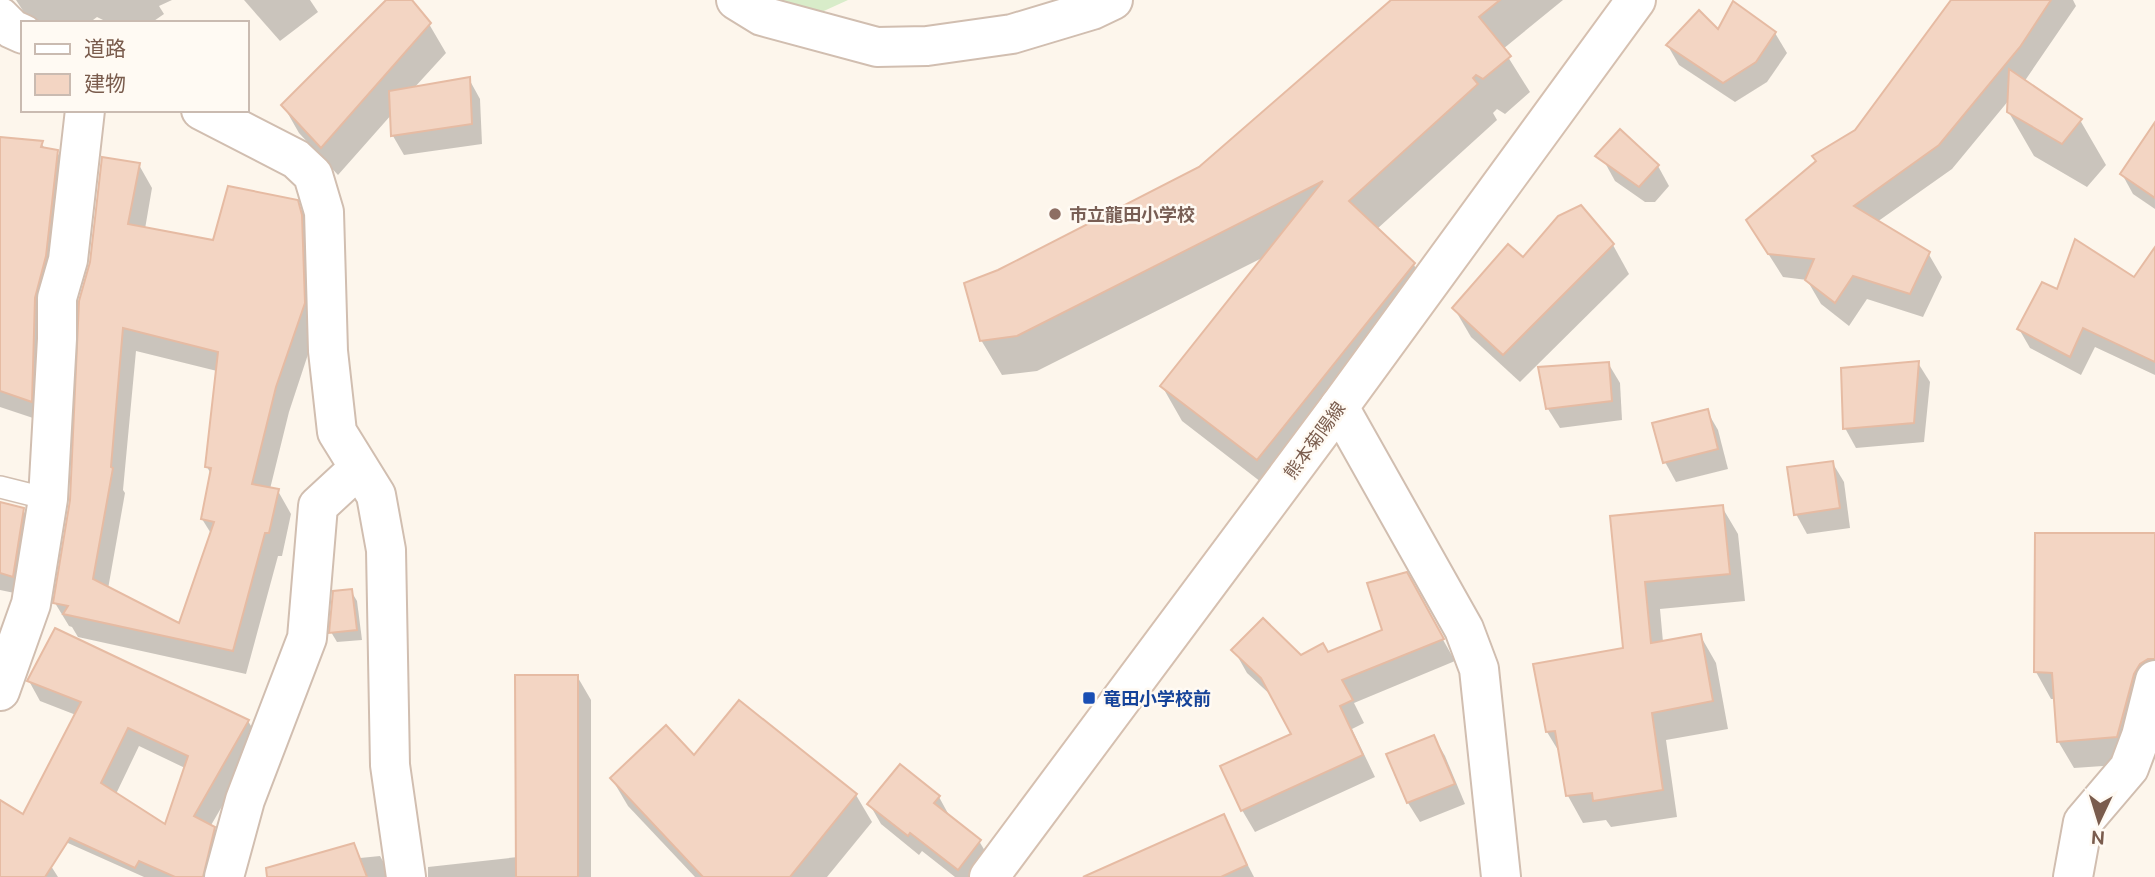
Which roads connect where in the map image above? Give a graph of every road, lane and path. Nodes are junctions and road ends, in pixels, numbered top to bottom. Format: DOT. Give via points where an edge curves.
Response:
graph roads {
  1 [pos="736,0"];
  2 [pos="1113,0"];
  3 [pos="1636,0"];
  4 [pos="0,17"];
  5 [pos="21,33"];
  6 [pos="85,112"];
  7 [pos="205,112"];
  8 [pos="1339,407"];
  9 [pos="358,469"];
  10 [pos="0,487"];
  11 [pos="48,499"];
  12 [pos="2155,680"];
  13 [pos="0,691"];
  14 [pos="224,877"];
  15 [pos="406,877"];
  16 [pos="989,877"];
  17 [pos="1501,877"];
  18 [pos="2073,877"];
  1 -- 2 [label="street" via="762,16 877,47 927,46 1012,34"];
  3 -- 8 [label="street, 熊本菊陽線"];
  4 -- 5 [label="street"];
  6 -- 11 [label="street" via="68,260 57,298"];
  7 -- 9 [label="street" via="296,159 313,175 324,212 328,351 337,432"];
  8 -- 16 [label="street, 熊本菊陽線"];
  8 -- 17 [label="street" via="1464,629 1479,669"];
  9 -- 14 [label="street" via="318,506 307,638 245,800"];
  9 -- 15 [label="street" via="376,495 386,550 390,765"];
  10 -- 11 [label="lane"];
  11 -- 13 [label="street" via="31,604"];
  12 -- 18 [label="street" via="2129,768 2083,822"];
}
